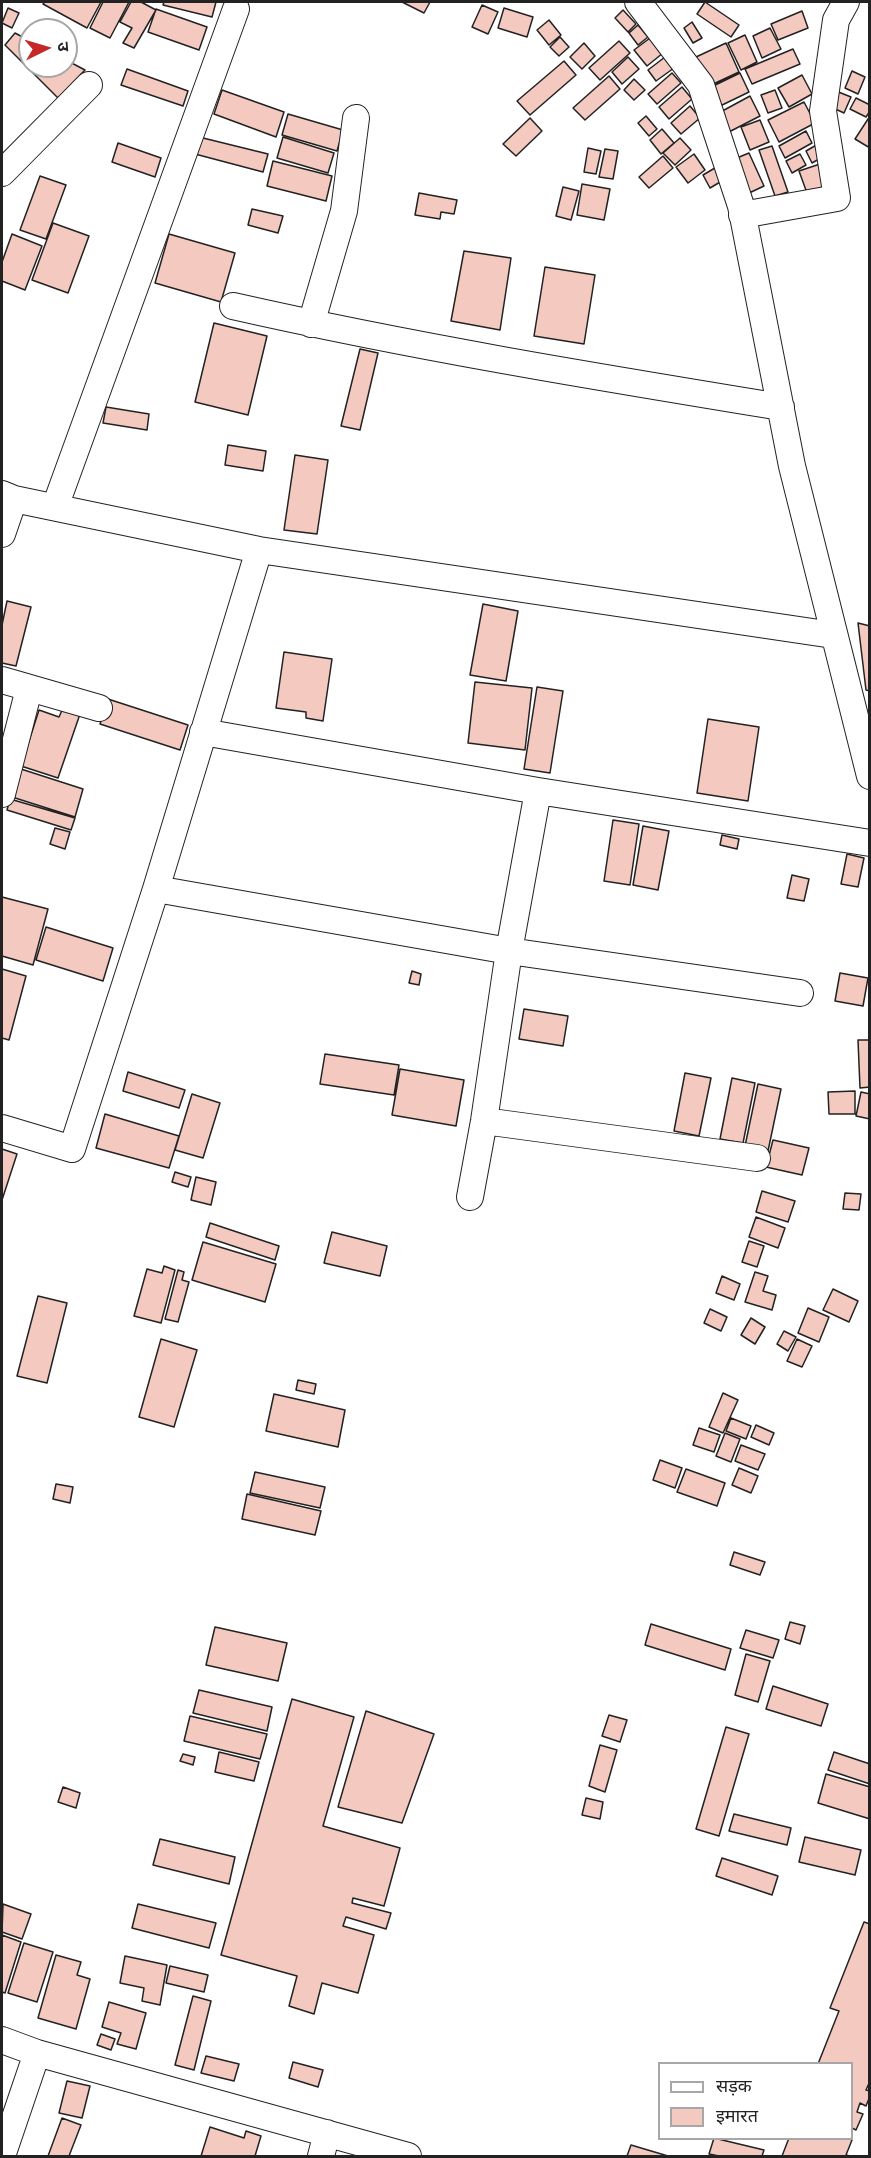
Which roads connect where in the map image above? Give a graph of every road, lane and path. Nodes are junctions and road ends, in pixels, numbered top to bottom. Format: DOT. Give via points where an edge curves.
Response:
graph roads {
  1 [pos="638,2"];
  2 [pos="846,2"];
  3 [pos="237,9"];
  4 [pos="89,85"];
  5 [pos="356,118"];
  6 [pos="2,173"];
  7 [pos="742,215"];
  8 [pos="233,306"];
  9 [pos="311,324"];
  10 [pos="781,407"];
  11 [pos="8,497"];
  12 [pos="55,507"];
  13 [pos="2,534"];
  14 [pos="259,550"];
  15 [pos="833,635"];
  16 [pos="2,680"];
  17 [pos="29,689"];
  18 [pos="860,699"];
  19 [pos="99,708"];
  20 [pos="203,732"];
  21 [pos="870,776"];
  22 [pos="538,791"];
  23 [pos="2,794"];
  24 [pos="870,843"];
  25 [pos="156,889"];
  26 [pos="509,951"];
  27 [pos="800,993"];
  28 [pos="484,1121"];
  29 [pos="2,1128"];
  30 [pos="757,1158"];
  31 [pos="470,1197"];
  32 [pos="2,2040"];
  33 [pos="37,2053"];
  34 [pos="324,2145"];
  35 [pos="2,2157"];
  36 [pos="408,2157"];
  1 -- 7 [label="street" via="701,85"];
  2 -- 7 [label="street" via="836,20 824,111 837,198"];
  3 -- 12 [label="street"];
  4 -- 6 [label="street"];
  5 -- 9 [label="street" via="344,211"];
  7 -- 10 [label="street"];
  8 -- 9 [label="street"];
  9 -- 10 [label="street"];
  10 -- 15 [label="street"];
  11 -- 12 [label="street"];
  11 -- 13 [label="street"];
  12 -- 14 [label="street"];
  14 -- 15 [label="street"];
  14 -- 20 [label="street"];
  15 -- 18 [label="street"];
  16 -- 17 [label="street"];
  17 -- 19 [label="street"];
  17 -- 23 [label="street"];
  18 -- 21 [label="street"];
  20 -- 22 [label="street"];
  20 -- 25 [label="street"];
  22 -- 24 [label="street"];
  22 -- 26 [label="street"];
  25 -- 26 [label="street"];
  25 -- 29 [label="street" via="72,1149"];
  26 -- 27 [label="street"];
  26 -- 28 [label="street"];
  28 -- 30 [label="street"];
  28 -- 31 [label="street"];
  32 -- 33 [label="street"];
  33 -- 34 [label="street"];
  33 -- 35 [label="street"];
  34 -- 36 [label="street"];
}
